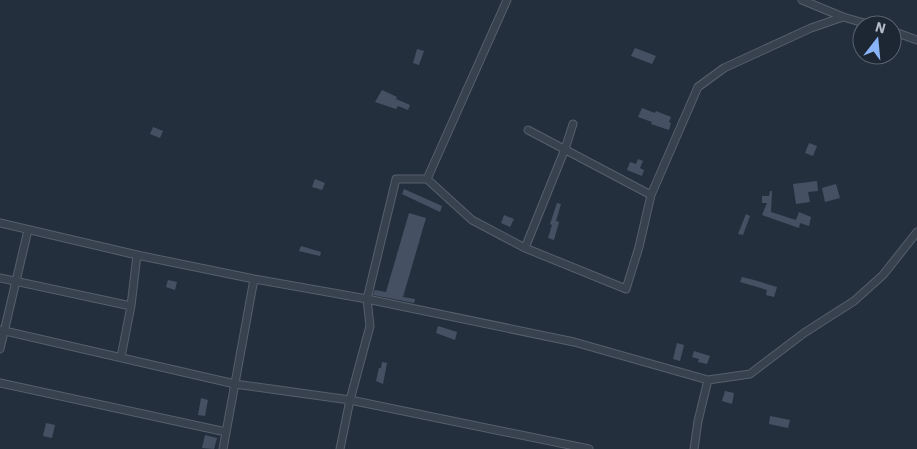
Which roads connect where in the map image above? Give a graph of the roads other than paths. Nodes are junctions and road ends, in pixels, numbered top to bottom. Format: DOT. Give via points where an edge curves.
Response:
graph roads {
  1 [pos="507,0"];
  2 [pos="802,0"];
  3 [pos="843,17"];
  4 [pos="852,20"];
  5 [pos="902,35"];
  6 [pos="917,40"];
  7 [pos="573,124"];
  8 [pos="528,130"];
  9 [pos="565,149"];
  10 [pos="427,179"];
  11 [pos="651,195"];
  12 [pos="0,223"];
  13 [pos="28,230"];
  14 [pos="917,232"];
  15 [pos="525,248"];
  16 [pos="137,254"];
  17 [pos="0,278"];
  18 [pos="254,279"];
  19 [pos="16,281"];
  20 [pos="368,299"];
  21 [pos="131,306"];
  22 [pos="2,330"];
  23 [pos="0,349"];
  24 [pos="121,357"];
  25 [pos="708,380"];
  26 [pos="0,383"];
  27 [pos="235,384"];
  28 [pos="350,400"];
  29 [pos="226,432"];
  30 [pos="223,449"];
  31 [pos="340,449"];
  32 [pos="589,449"];
  33 [pos="694,449"];
  1 -- 10 [label="street"];
  2 -- 3 [label="street"];
  3 -- 4 [label="street"];
  3 -- 11 [label="street" via="724,68 698,87"];
  5 -- 6 [label="street"];
  7 -- 9 [label="street"];
  8 -- 9 [label="street"];
  9 -- 11 [label="street"];
  9 -- 15 [label="street"];
  10 -- 15 [label="street" via="472,220"];
  10 -- 20 [label="street" via="396,179"];
  11 -- 15 [label="street" via="626,289"];
  12 -- 13 [label="street"];
  13 -- 16 [label="street"];
  13 -- 19 [label="street"];
  14 -- 25 [label="street" via="883,275 854,301 804,333 750,374"];
  16 -- 18 [label="street"];
  16 -- 21 [label="street"];
  17 -- 19 [label="street"];
  18 -- 20 [label="street"];
  18 -- 27 [label="street"];
  19 -- 21 [label="street"];
  19 -- 22 [label="street"];
  20 -- 25 [label="street" via="574,342"];
  20 -- 28 [label="street" via="370,326"];
  21 -- 24 [label="street"];
  22 -- 23 [label="street"];
  22 -- 24 [label="street"];
  24 -- 27 [label="street"];
  25 -- 33 [label="street"];
  26 -- 29 [label="street"];
  27 -- 28 [label="street"];
  27 -- 29 [label="street"];
  28 -- 31 [label="street"];
  28 -- 32 [label="street"];
  29 -- 30 [label="street"];
}
